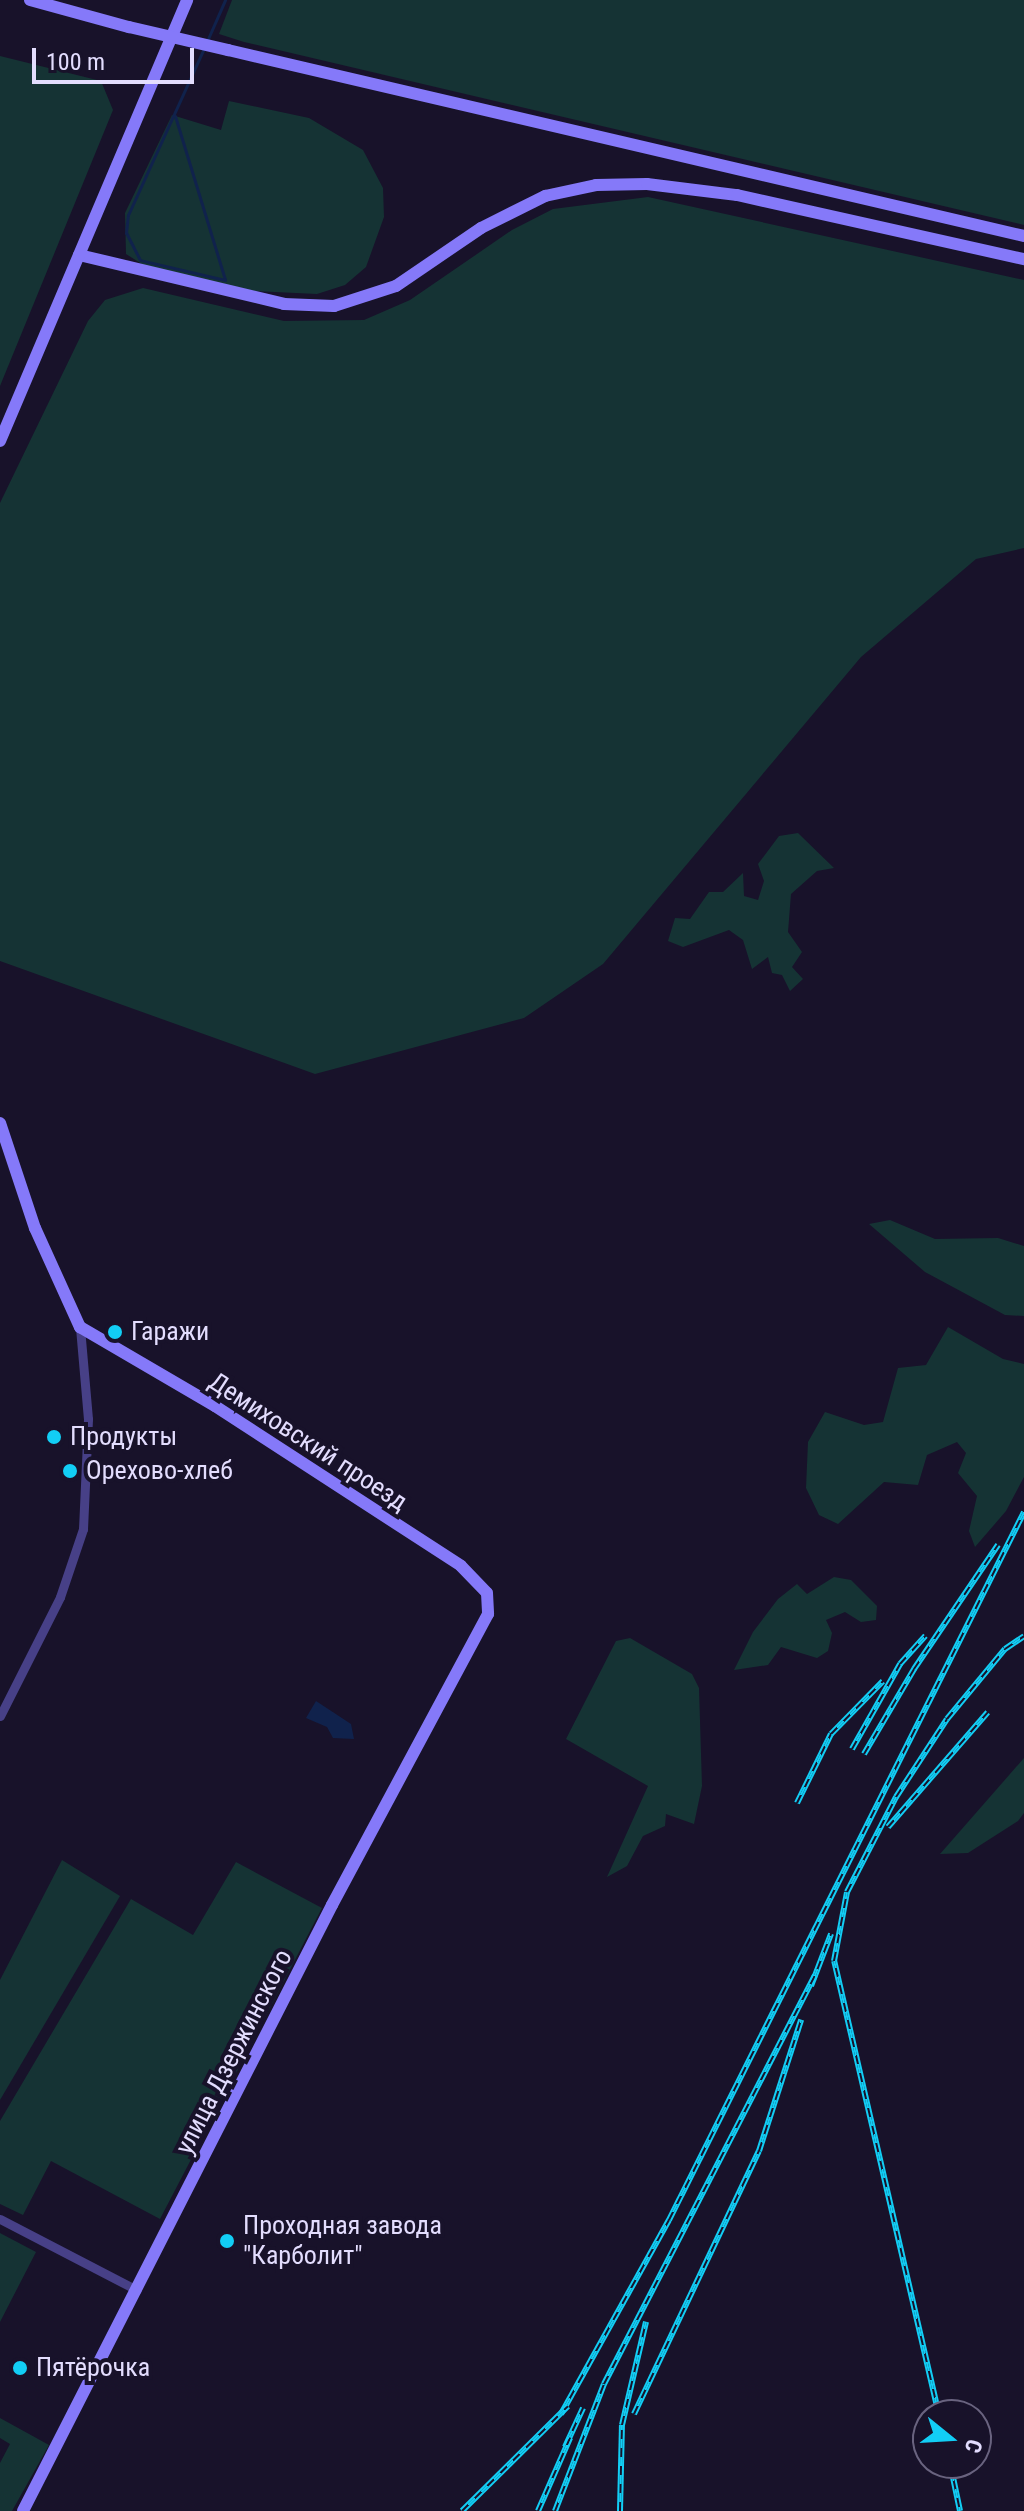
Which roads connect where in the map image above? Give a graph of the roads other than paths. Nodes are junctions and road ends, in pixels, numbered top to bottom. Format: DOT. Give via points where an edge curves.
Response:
graph roads {
  1 [pos="30,0"];
  2 [pos="187,0"];
  3 [pos="1024,236"];
  4 [pos="79,255"];
  5 [pos="1024,259"];
  6 [pos="0,441"];
  7 [pos="0,1123"];
  8 [pos="80,1327"];
  9 [pos="488,1614"];
  10 [pos="0,1716"];
  11 [pos="0,2219"];
  12 [pos="137,2290"];
  13 [pos="23,2511"];
  1 -- 3 [label="main road, bridge"];
  2 -- 4 [label="main road"];
  4 -- 5 [label="main road" via="284,304 334,306 396,286 481,228 545,196 596,185 647,184 737,195"];
  4 -- 6 [label="main road"];
  7 -- 8 [label="main road" via="35,1228"];
  8 -- 9 [label="main road, Демиховский проезд" via="215,1406 461,1566 487,1593"];
  8 -- 10 [label="street" via="88,1419 83,1529 60,1597"];
  9 -- 12 [label="main road, улица Дзержинского" via="332,1905"];
  11 -- 12 [label="street"];
  12 -- 13 [label="main road, улица Дзержинского"];
}
